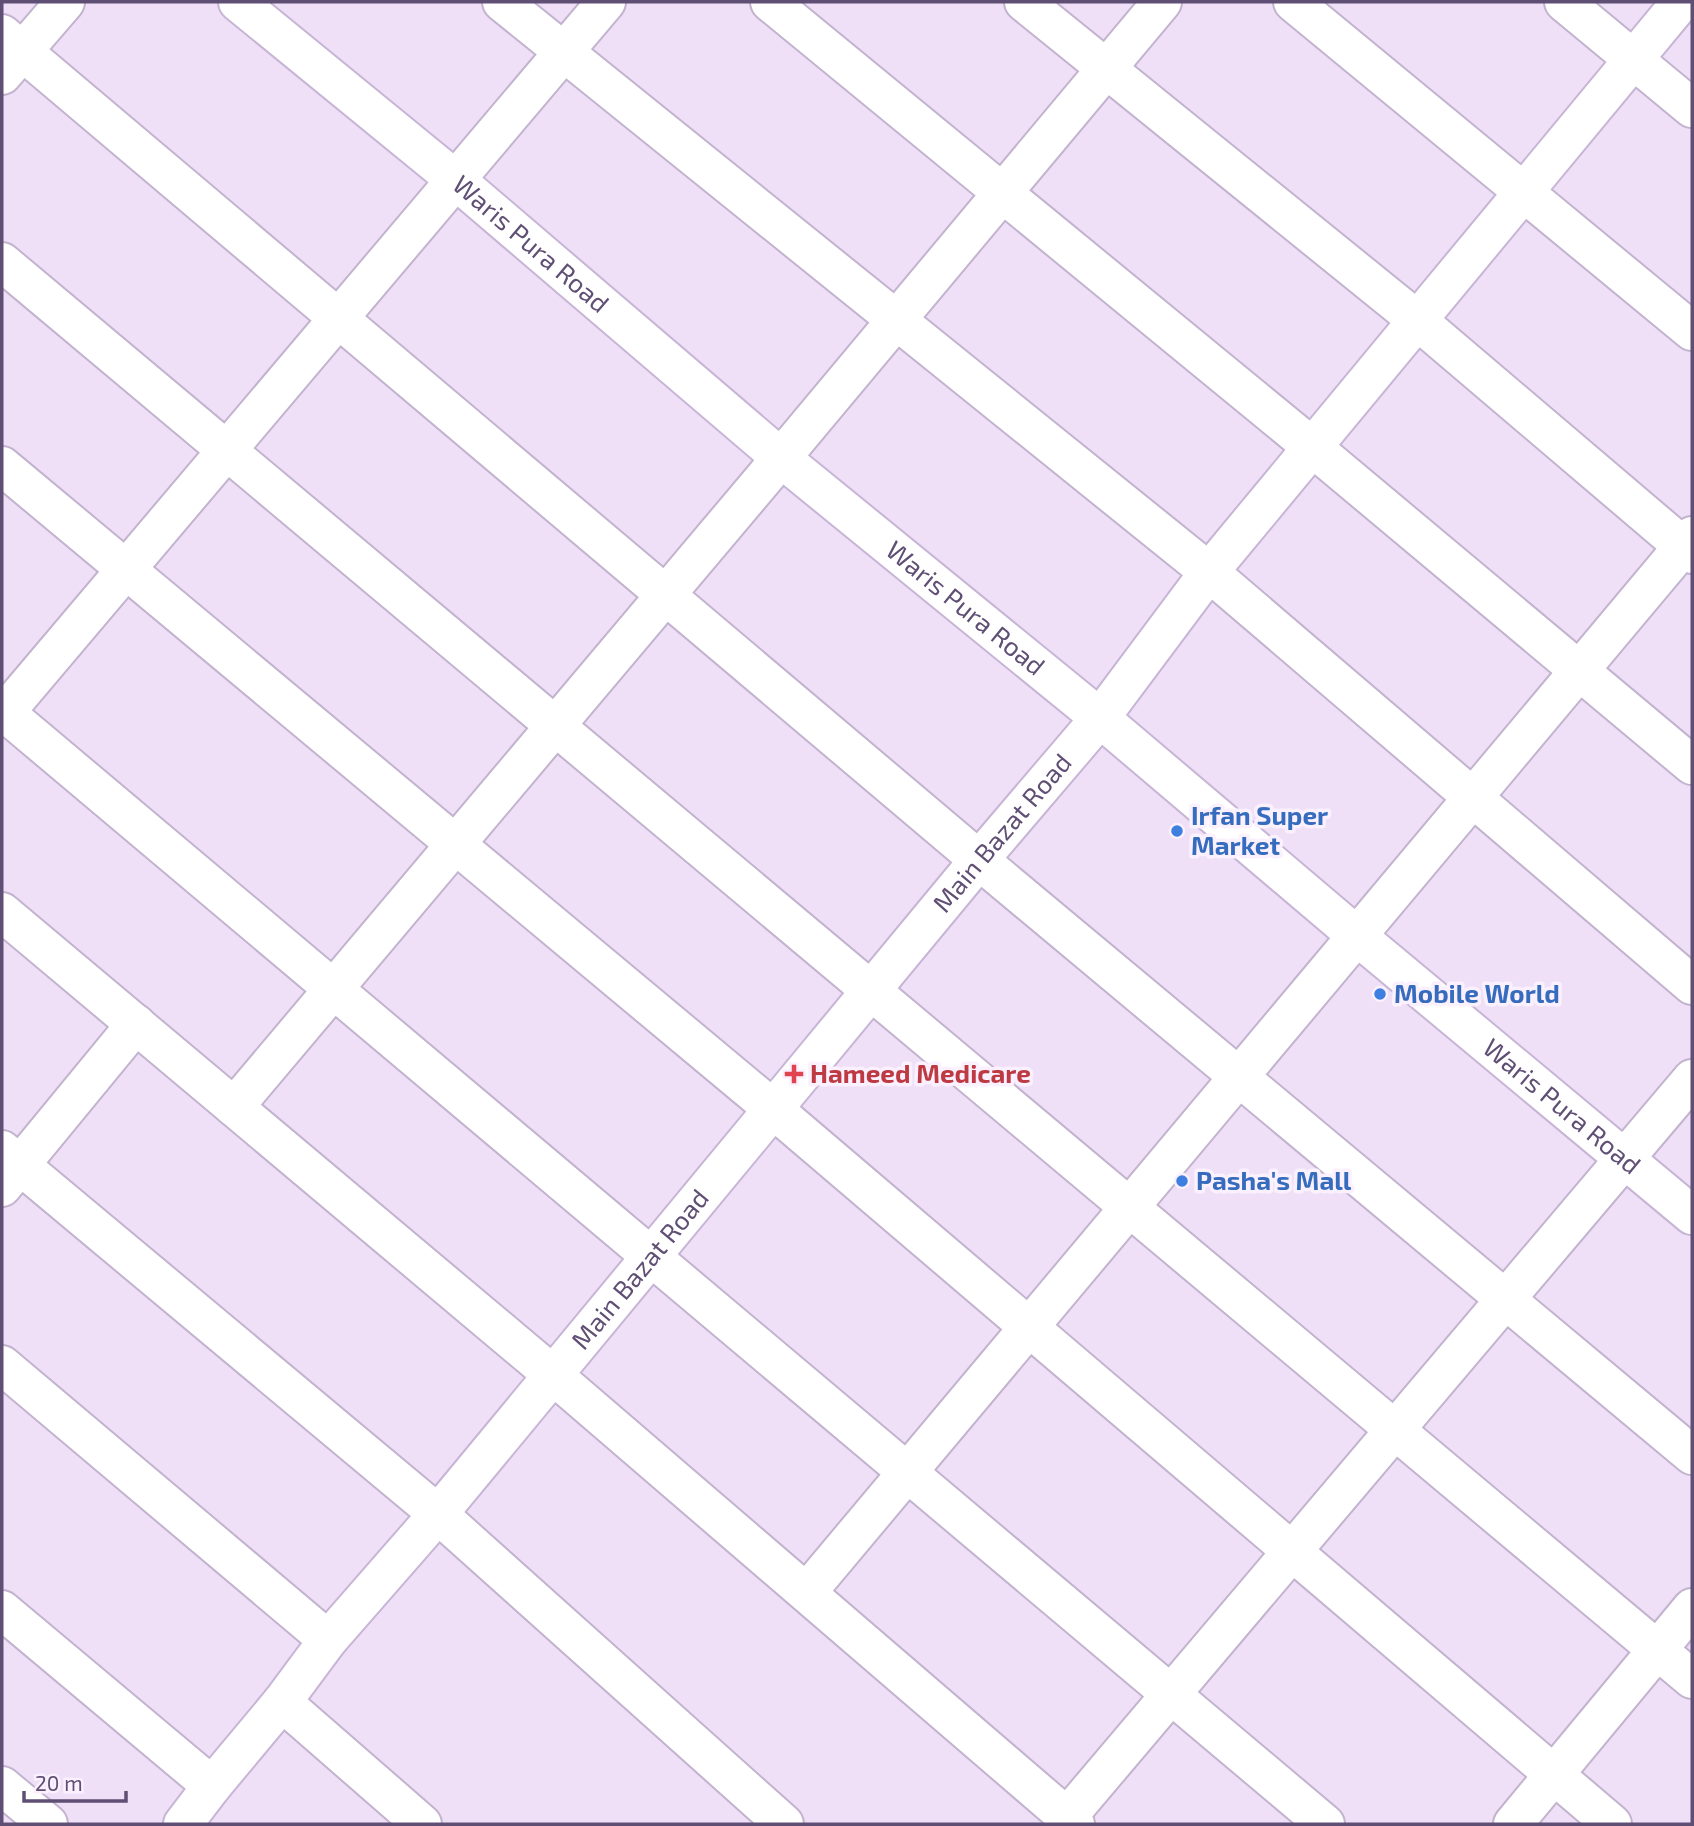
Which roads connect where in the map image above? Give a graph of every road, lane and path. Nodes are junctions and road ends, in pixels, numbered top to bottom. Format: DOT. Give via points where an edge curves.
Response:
graph roads {
  1 [pos="65,2"];
  2 [pos="238,2"];
  3 [pos="502,2"];
  4 [pos="606,2"];
  5 [pos="770,2"];
  6 [pos="1024,2"];
  7 [pos="1162,2"];
  8 [pos="1293,2"];
  9 [pos="1564,2"];
  10 [pos="1681,2"];
  11 [pos="564,52"];
  12 [pos="9,54"];
  13 [pos="1634,59"];
  14 [pos="1106,68"];
  15 [pos="1692,108"];
  16 [pos="457,181"];
  17 [pos="1002,192"];
  18 [pos="1524,192"];
  19 [pos="2,261"];
  20 [pos="339,318"];
  21 [pos="895,320"];
  22 [pos="1417,320"];
  23 [pos="1692,331"];
  24 [pos="1312,447"];
  25 [pos="228,449"];
  26 [pos="781,458"];
  27 [pos="2,466"];
  28 [pos="1689,546"];
  29 [pos="127,569"];
  30 [pos="1209,572"];
  31 [pos="666,594"];
  32 [pos="1579,671"];
  33 [pos="3,713"];
  34 [pos="1100,718"];
  35 [pos="556,725"];
  36 [pos="1692,765"];
  37 [pos="1472,798"];
  38 [pos="457,844"];
  39 [pos="979,860"];
  40 [pos="2,912"];
  41 [pos="1357,936"];
  42 [pos="1692,985"];
  43 [pos="334,989"];
  44 [pos="871,990"];
  45 [pos="136,1024"];
  46 [pos="1239,1076"];
  47 [pos="1692,1079"];
  48 [pos="234,1107"];
  49 [pos="773,1109"];
  50 [pos="1626,1160"];
  51 [pos="8,1168"];
  52 [pos="1130,1206"];
  53 [pos="1692,1215"];
  54 [pos="650,1257"];
  55 [pos="1507,1300"];
  56 [pos="1029,1327"];
  57 [pos="2,1365"];
  58 [pos="553,1375"];
  59 [pos="1396,1430"];
  60 [pos="1692,1455"];
  61 [pos="908,1472"];
  62 [pos="438,1514"];
  63 [pos="1293,1552"];
  64 [pos="807,1592"];
  65 [pos="1692,1608"];
  66 [pos="2,1610"];
  67 [pos="328,1640"];
  68 [pos="1657,1650"];
  69 [pos="1692,1679"];
  70 [pos="1171,1695"];
  71 [pos="282,1702"];
  72 [pos="1554,1775"];
  73 [pos="2,1786"];
  74 [pos="212,1786"];
  75 [pos="1071,1821"];
  76 [pos="48,1824"];
  77 [pos="183,1824"];
  78 [pos="422,1824"];
  79 [pos="784,1824"];
  80 [pos="1325,1824"];
  81 [pos="1513,1824"];
  82 [pos="1612,1824"];
  1 -- 12 [label="street"];
  2 -- 16 [label="street, Waris Pura Road"];
  3 -- 11 [label="street"];
  4 -- 11 [label="street"];
  5 -- 17 [label="street"];
  6 -- 14 [label="street"];
  7 -- 14 [label="street"];
  8 -- 18 [label="street"];
  9 -- 13 [label="street"];
  10 -- 13 [label="street, Main Bazat Road"];
  11 -- 16 [label="street"];
  11 -- 21 [label="street"];
  12 -- 20 [label="street"];
  13 -- 15 [label="street"];
  13 -- 18 [label="street, Main Bazat Road"];
  14 -- 17 [label="street"];
  14 -- 22 [label="street"];
  16 -- 20 [label="street"];
  16 -- 26 [label="street, Waris Pura Road"];
  17 -- 21 [label="street"];
  17 -- 24 [label="street"];
  18 -- 22 [label="street, Main Bazat Road"];
  18 -- 23 [label="street"];
  19 -- 25 [label="street"];
  20 -- 25 [label="street"];
  20 -- 31 [label="street"];
  21 -- 26 [label="street"];
  21 -- 30 [label="street"];
  22 -- 24 [label="street, Main Bazat Road"];
  22 -- 28 [label="street"];
  24 -- 30 [label="street, Main Bazat Road"];
  24 -- 32 [label="street"];
  25 -- 29 [label="street"];
  25 -- 35 [label="street"];
  26 -- 31 [label="street"];
  26 -- 34 [label="street, Waris Pura Road"];
  27 -- 29 [label="street"];
  28 -- 32 [label="street"];
  29 -- 33 [label="street"];
  29 -- 38 [label="street"];
  30 -- 34 [label="street, Main Bazat Road"];
  30 -- 37 [label="street"];
  31 -- 35 [label="street"];
  31 -- 39 [label="street"];
  32 -- 36 [label="street"];
  32 -- 37 [label="street"];
  33 -- 43 [label="street"];
  34 -- 39 [label="street, Main Bazat Road"];
  34 -- 41 [label="street, Waris Pura Road"];
  35 -- 38 [label="street"];
  35 -- 44 [label="street"];
  37 -- 41 [label="street"];
  37 -- 42 [label="street"];
  38 -- 43 [label="street"];
  38 -- 49 [label="street"];
  39 -- 44 [label="street, Main Bazat Road"];
  39 -- 46 [label="street"];
  40 -- 45 [label="street"];
  41 -- 46 [label="street"];
  41 -- 50 [label="street, Waris Pura Road"];
  43 -- 48 [label="street"];
  43 -- 54 [label="street"];
  44 -- 49 [label="street, Main Bazat Road"];
  44 -- 52 [label="street"];
  45 -- 48 [label="street"];
  45 -- 51 [label="street"];
  46 -- 52 [label="street"];
  46 -- 55 [label="street"];
  47 -- 50 [label="street"];
  48 -- 58 [label="street"];
  49 -- 54 [label="street, Main Bazat Road"];
  49 -- 56 [label="street"];
  50 -- 53 [label="street, Waris Pura Road"];
  50 -- 55 [label="street"];
  51 -- 62 [label="street"];
  52 -- 56 [label="street"];
  52 -- 59 [label="street"];
  54 -- 58 [label="street, Main Bazat Road"];
  54 -- 61 [label="street"];
  55 -- 59 [label="street"];
  55 -- 60 [label="street"];
  56 -- 61 [label="street"];
  56 -- 63 [label="street"];
  57 -- 67 [label="street"];
  58 -- 62 [label="street, Main Bazat Road"];
  58 -- 64 [label="street"];
  59 -- 63 [label="street"];
  59 -- 68 [label="street"];
  61 -- 64 [label="street"];
  61 -- 70 [label="street"];
  62 -- 67 [label="street, Main Bazat Road"];
  62 -- 79 [label="street"];
  63 -- 70 [label="street"];
  63 -- 72 [label="street"];
  64 -- 75 [label="street"];
  65 -- 68 [label="street"];
  66 -- 74 [label="street"];
  67 -- 71 [label="street, Main Bazat Road"];
  68 -- 69 [label="street"];
  68 -- 72 [label="street"];
  70 -- 75 [label="street"];
  70 -- 80 [label="street"];
  71 -- 74 [label="street, Main Bazat Road"];
  71 -- 78 [label="street"];
  72 -- 81 [label="street"];
  72 -- 82 [label="street"];
  73 -- 76 [label="street"];
  74 -- 77 [label="street, Main Bazat Road"];
}
